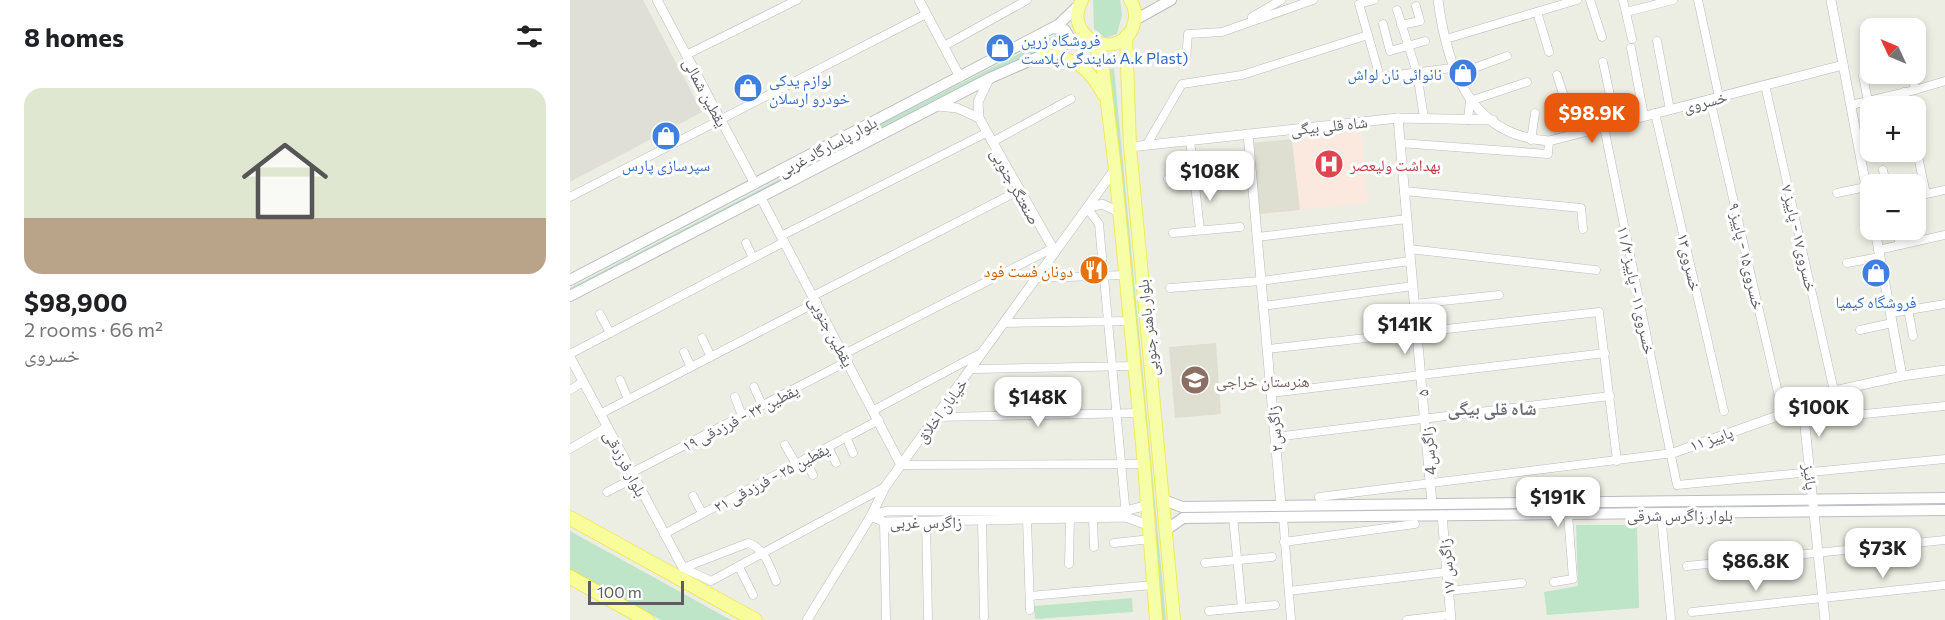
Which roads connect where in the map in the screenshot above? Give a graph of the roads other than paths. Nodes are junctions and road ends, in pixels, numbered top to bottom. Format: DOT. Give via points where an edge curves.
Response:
graph roads {
  1 [pos="657,0"];
  2 [pos="797,0"];
  3 [pos="919,0"];
  4 [pos="1027,0"];
  5 [pos="1130,0"];
  6 [pos="1171,0"];
  7 [pos="1281,0"];
  8 [pos="1313,0"];
  9 [pos="1374,0"];
  10 [pos="1438,0"];
  11 [pos="1577,0"];
  12 [pos="1590,0"];
  13 [pos="1623,0"];
  14 [pos="1673,0"];
  15 [pos="1698,0"];
  16 [pos="1831,0"];
  17 [pos="1081,2"];
  18 [pos="1416,6"];
  19 [pos="1397,10"];
  20 [pos="1537,12"];
  21 [pos="1626,12"];
  22 [pos="926,14"];
  23 [pos="1135,20"];
  24 [pos="1383,24"];
  25 [pos="1238,25"];
  26 [pos="1401,25"];
  27 [pos="1053,28"];
  28 [pos="1368,35"];
  29 [pos="1126,36"];
  30 [pos="1602,37"];
  31 [pos="1446,39"];
  32 [pos="1632,39"];
  33 [pos="1425,41"];
  34 [pos="1657,41"];
  35 [pos="1094,42"];
  36 [pos="944,46"];
  37 [pos="1407,47"];
  38 [pos="1630,48"];
  39 [pos="1549,52"];
  40 [pos="1046,53"];
  41 [pos="686,55"];
  42 [pos="1508,56"];
  43 [pos="1186,59"];
  44 [pos="1603,62"];
  45 [pos="1843,65"];
  46 [pos="1103,69"];
  47 [pos="1126,69"];
  48 [pos="1453,71"];
  49 [pos="1417,73"];
  50 [pos="1557,75"];
  51 [pos="960,76"];
  52 [pos="989,79"];
  53 [pos="1945,81"];
  54 [pos="1527,82"];
  55 [pos="1914,84"];
  56 [pos="1765,85"];
  57 [pos="1915,90"];
  58 [pos="1904,92"];
  59 [pos="1888,96"];
  60 [pos="1905,96"];
  61 [pos="1714,98"];
  62 [pos="1071,99"];
  63 [pos="1107,101"];
  64 [pos="1470,101"];
  65 [pos="1860,103"];
  66 [pos="1851,105"];
  67 [pos="938,106"];
  68 [pos="1670,110"];
  69 [pos="1535,112"];
  70 [pos="1655,113"];
  71 [pos="1644,116"];
  72 [pos="979,118"];
  73 [pos="1398,118"];
  74 [pos="1424,118"];
  75 [pos="720,120"];
  76 [pos="1468,120"];
  77 [pos="1493,120"];
  78 [pos="1616,124"];
  79 [pos="868,125"];
  80 [pos="1604,127"];
  81 [pos="986,133"];
  82 [pos="1248,134"];
  83 [pos="1576,134"];
  84 [pos="875,139"];
  85 [pos="1190,140"];
  86 [pos="1531,140"];
  87 [pos="1549,141"];
  88 [pos="992,142"];
  89 [pos="1400,143"];
  90 [pos="1147,144"];
  91 [pos="1130,147"];
  92 [pos="1919,162"];
  93 [pos="1115,169"];
  94 [pos="1883,170"];
  95 [pos="1236,172"];
  96 [pos="1864,174"];
  97 [pos="1884,174"];
  98 [pos="1194,177"];
  99 [pos="1168,179"];
  100 [pos="754,184"];
  101 [pos="1860,188"];
  102 [pos="1945,189"];
  103 [pos="1020,190"];
  104 [pos="1404,190"];
  105 [pos="1836,193"];
  106 [pos="570,197"];
  107 [pos="761,198"];
  108 [pos="1087,208"];
  109 [pos="1119,212"];
  110 [pos="1407,219"];
  111 [pos="1240,227"];
  112 [pos="1583,229"];
  113 [pos="1200,230"];
  114 [pos="1173,233"];
  115 [pos="1945,235"];
  116 [pos="1257,237"];
  117 [pos="783,239"];
  118 [pos="1877,240"];
  119 [pos="1899,240"];
  120 [pos="746,243"];
  121 [pos="1900,245"];
  122 [pos="1409,249"];
  123 [pos="1053,250"];
  124 [pos="1879,253"];
  125 [pos="753,258"];
  126 [pos="1410,261"];
  127 [pos="1847,264"];
  128 [pos="1596,270"];
  129 [pos="1125,275"];
  130 [pos="1104,276"];
  131 [pos="1037,278"];
  132 [pos="570,280"];
  133 [pos="1261,281"];
  134 [pos="1413,286"];
  135 [pos="1170,288"];
  136 [pos="1499,295"];
  137 [pos="570,296"];
  138 [pos="815,299"];
  139 [pos="1414,304"];
  140 [pos="1945,304"];
  141 [pos="1263,306"];
  142 [pos="1908,309"];
  143 [pos="1891,313"];
  144 [pos="600,314"];
  145 [pos="1108,320"];
  146 [pos="1130,321"];
  147 [pos="1004,323"];
  148 [pos="1892,323"];
  149 [pos="1860,330"];
  150 [pos="1417,332"];
  151 [pos="610,333"];
  152 [pos="1913,336"];
  153 [pos="702,338"];
  154 [pos="1267,349"];
  155 [pos="684,352"];
  156 [pos="984,352"];
  157 [pos="1605,353"];
  158 [pos="570,356"];
  159 [pos="711,357"];
  160 [pos="846,357"];
  161 [pos="1112,366"];
  162 [pos="1135,366"];
  163 [pos="692,367"];
  164 [pos="971,369"];
  165 [pos="1945,370"];
  166 [pos="1421,375"];
  167 [pos="1902,376"];
  168 [pos="620,380"];
  169 [pos="583,382"];
  170 [pos="754,387"];
  171 [pos="570,390"];
  172 [pos="1834,392"];
  173 [pos="1271,393"];
  174 [pos="1610,396"];
  175 [pos="735,397"];
  176 [pos="628,399"];
  177 [pos="762,405"];
  178 [pos="1945,406"];
  179 [pos="1803,407"];
  180 [pos="874,410"];
  181 [pos="1724,411"];
  182 [pos="1116,413"];
  183 [pos="1139,413"];
  184 [pos="600,414"];
  185 [pos="1783,414"];
  186 [pos="742,416"];
  187 [pos="936,417"];
  188 [pos="1425,419"];
  189 [pos="879,420"];
  190 [pos="1804,420"];
  191 [pos="607,427"];
  192 [pos="1275,436"];
  193 [pos="846,437"];
  194 [pos="785,445"];
  195 [pos="828,447"];
  196 [pos="570,449"];
  197 [pos="853,453"];
  198 [pos="1672,453"];
  199 [pos="805,459"];
  200 [pos="1945,459"];
  201 [pos="1617,461"];
  202 [pos="836,463"];
  203 [pos="796,464"];
  204 [pos="1121,464"];
  205 [pos="1144,464"];
  206 [pos="902,465"];
  207 [pos="1810,472"];
  208 [pos="633,475"];
  209 [pos="813,475"];
  210 [pos="1431,484"];
  211 [pos="885,488"];
  212 [pos="606,492"];
  213 [pos="693,496"];
  214 [pos="1319,497"];
  215 [pos="1945,498"];
  216 [pos="1873,499"];
  217 [pos="1164,500"];
  218 [pos="1814,500"];
  219 [pos="1764,501"];
  220 [pos="1432,504"];
  221 [pos="1148,505"];
  222 [pos="1526,508"];
  223 [pos="1359,510"];
  224 [pos="1945,510"];
  225 [pos="1282,511"];
  226 [pos="1182,512"];
  227 [pos="1873,512"];
  228 [pos="702,513"];
  229 [pos="1815,513"];
  230 [pos="1126,514"];
  231 [pos="1568,514"];
  232 [pos="1661,514"];
  233 [pos="1763,514"];
  234 [pos="1442,515"];
  235 [pos="871,516"];
  236 [pos="1233,517"];
  237 [pos="570,518"];
  238 [pos="1070,518"];
  239 [pos="1093,518"];
  240 [pos="1027,519"];
  241 [pos="982,520"];
  242 [pos="926,521"];
  243 [pos="884,522"];
  244 [pos="1414,524"];
  245 [pos="1150,526"];
  246 [pos="1166,530"];
  247 [pos="664,534"];
  248 [pos="1151,539"];
  249 [pos="1945,540"];
  250 [pos="1284,542"];
  251 [pos="1114,543"];
  252 [pos="1094,547"];
  253 [pos="1819,553"];
  254 [pos="763,554"];
  255 [pos="1272,557"];
  256 [pos="1237,560"];
  257 [pos="1205,563"];
  258 [pos="1069,564"];
  259 [pos="1687,566"];
  260 [pos="739,567"];
  261 [pos="683,568"];
  262 [pos="1446,572"];
  263 [pos="570,577"];
  264 [pos="776,581"];
  265 [pos="1554,582"];
  266 [pos="1522,583"];
  267 [pos="1153,585"];
  268 [pos="1945,585"];
  269 [pos="1289,591"];
  270 [pos="1448,591"];
  271 [pos="753,595"];
  272 [pos="1030,596"];
  273 [pos="1823,597"];
  274 [pos="1275,605"];
  275 [pos="1242,608"];
  276 [pos="1030,610"];
  277 [pos="1209,611"];
  278 [pos="1692,612"];
  279 [pos="1450,617"];
  280 [pos="928,618"];
  281 [pos="984,618"];
  282 [pos="647,620"];
  283 [pos="755,620"];
  284 [pos="807,620"];
  285 [pos="886,620"];
  286 [pos="1156,620"];
  287 [pos="1174,620"];
  288 [pos="1292,620"];
  289 [pos="1407,620"];
  290 [pos="1671,620"];
  291 [pos="1825,620"];
  1 -- 41 [label="street, یقطین شمالی"];
  2 -- 41 [label="street"];
  3 -- 22 [label="street"];
  4 -- 36 [label="street"];
  5 -- 23 [label="main road"];
  6 -- 23 [label="main road"];
  7 -- 25 [label="street"];
  8 -- 25 [label="street"];
  9 -- 28 [label="street" via="1359,4"];
  10 -- 31 [label="street, خسروى"];
  11 -- 20 [label="street"];
  12 -- 30 [label="street"];
  13 -- 21 [label="street"];
  14 -- 21 [label="street"];
  15 -- 61 [label="street, خسروى۱۵ - پاییز ۹"];
  16 -- 45 [label="street"];
  17 -- 27 [label="main road, بلوار پاسارگاد غربی"];
  17 -- 35 [label="main road, بلوار باهنر جنوبی" via="1080,28"];
  18 -- 26 [label="street" via="1420,21"];
  19 -- 26 [label="street"];
  20 -- 31 [label="street"];
  20 -- 39 [label="street"];
  21 -- 32 [label="street"];
  22 -- 36 [label="street"];
  22 -- 75 [label="street"];
  23 -- 29 [label="main road"];
  24 -- 37 [label="street" via="1390,51"];
  25 -- 43 [label="street" via="1222,32 1188,34"];
  26 -- 37 [label="street"];
  27 -- 40 [label="main road, بلوار پاسارگاد غربی" via="1065,30 1068,35 1063,46"];
  27 -- 51 [label="main road, بلوار پاسارگاد غربی"];
  28 -- 49 [label="street" via="1380,77"];
  28 -- 90 [label="street" via="1242,75 1182,84"];
  29 -- 35 [label="main road" via="1112,44"];
  29 -- 47 [label="main road, بلوار باهنر جنوبی"];
  31 -- 48 [label="street, خسروى"];
  33 -- 37 [label="street"];
  34 -- 68 [label="street"];
  35 -- 46 [label="main road, بلوار باهنر جنوبی"];
  36 -- 51 [label="street"];
  37 -- 49 [label="street"];
  38 -- 71 [label="street"];
  40 -- 52 [label="main road, بلوار پاسارگاد غربی"];
  40 -- 63 [label="main road" via="1081,65 1092,75"];
  41 -- 75 [label="street, یقطین شمالی"];
  42 -- 48 [label="street"];
  44 -- 78 [label="street"];
  45 -- 56 [label="street, خسروى"];
  45 -- 66 [label="street"];
  46 -- 47 [label="main road" via="1115,60"];
  46 -- 63 [label="main road, بلوار باهنر جنوبی"];
  47 -- 91 [label="main road, بلوار باهنر جنوبی"];
  48 -- 49 [label="street"];
  48 -- 64 [label="street, خسروى"];
  49 -- 74 [label="street"];
  50 -- 83 [label="street"];
  51 -- 79 [label="main road, بلوار پاسارگاد غربی"];
  52 -- 67 [label="main road, بلوار پاسارگاد غربی"];
  52 -- 72 [label="street" via="978,102"];
  53 -- 57 [label="street"];
  54 -- 64 [label="street"];
  55 -- 57 [label="street"];
  56 -- 61 [label="street, خسروى"];
  56 -- 172 [label="street, خسروى۱۷ - پاییز ۷"];
  57 -- 58 [label="street"];
  58 -- 59 [label="street"];
  58 -- 60 [label="street"];
  61 -- 68 [label="street, خسروى"];
  61 -- 185 [label="street, خسروى۱۵ - پاییز ۹"];
  62 -- 88 [label="street"];
  63 -- 93 [label="main road, بلوار باهنر جنوبی"];
  64 -- 76 [label="street"];
  64 -- 77 [label="street, خسروى"];
  65 -- 66 [label="street"];
  66 -- 96 [label="street"];
  67 -- 72 [label="street" via="957,108"];
  67 -- 84 [label="main road, بلوار پاسارگاد غربی"];
  68 -- 70 [label="street, خسروى"];
  69 -- 86 [label="street"];
  70 -- 71 [label="street, خسروى"];
  70 -- 181 [label="street, خسروى۱۳"];
  71 -- 78 [label="street, خسروى"];
  72 -- 81 [label="street, صنعتگر جنوبی"];
  73 -- 74 [label="street, شاه قلی بیگی"];
  73 -- 82 [label="street, شاه قلی بیگی"];
  73 -- 89 [label="street, ۵"];
  74 -- 76 [label="street, شاه قلی بیگی"];
  75 -- 100 [label="street, یقطین شمالی"];
  75 -- 106 [label="street"];
  76 -- 77 [label="street, شاه قلی بیگی"];
  77 -- 86 [label="street, خسروى"];
  78 -- 80 [label="street, خسروى"];
  79 -- 84 [label="main road"];
  79 -- 100 [label="main road, بلوار پاسارگاد غربی"];
  80 -- 83 [label="street, خسروى"];
  80 -- 198 [label="street, خسروى۱۱ - پاییز ۱۱/۳"];
  81 -- 88 [label="street, صنعتگر جنوبی"];
  81 -- 117 [label="street"];
  82 -- 85 [label="street, شاه قلی بیگی"];
  82 -- 116 [label="street, زاگرس۲"];
  83 -- 87 [label="street, خسروى"];
  84 -- 107 [label="main road, بلوار پاسارگاد غربی"];
  85 -- 90 [label="street, شاه قلی بیگی"];
  85 -- 98 [label="street"];
  86 -- 87 [label="street, خسروى"];
  87 -- 89 [label="street" via="1548,153"];
  88 -- 103 [label="street, صنعتگر جنوبی"];
  89 -- 104 [label="street, ۵"];
  90 -- 91 [label="street, شاه قلی بیگی"];
  91 -- 217 [label="main road, بلوار باهنر جنوبی"];
  92 -- 102 [label="street" via="1926,194"];
  93 -- 108 [label="street, خیابان اخلاق"];
  93 -- 109 [label="main road, بلوار باهنر جنوبی"];
  94 -- 97 [label="street"];
  95 -- 98 [label="street"];
  98 -- 99 [label="street"];
  98 -- 113 [label="street"];
  100 -- 132 [label="main road, بلوار پاسارگاد غربی"];
  101 -- 105 [label="street"];
  103 -- 123 [label="street, صنعتگر جنوبی"];
  103 -- 138 [label="street"];
  104 -- 110 [label="street, ۵"];
  104 -- 112 [label="street" via="1581,208"];
  107 -- 117 [label="street, یقطین جنوبی"];
  107 -- 137 [label="main road, بلوار پاسارگاد غربی"];
  108 -- 109 [label="street" via="1102,204"];
  108 -- 123 [label="street, خیابان اخلاق"];
  108 -- 130 [label="street" via="1099,224"];
  109 -- 129 [label="main road, بلوار باهنر جنوبی"];
  110 -- 116 [label="street"];
  110 -- 122 [label="street, ۵"];
  111 -- 113 [label="street"];
  113 -- 114 [label="street"];
  115 -- 121 [label="street"];
  116 -- 133 [label="street, زاگرس۲"];
  117 -- 125 [label="street"];
  117 -- 138 [label="street, یقطین جنوبی"];
  118 -- 124 [label="street"];
  119 -- 121 [label="street"];
  120 -- 125 [label="street"];
  121 -- 124 [label="street"];
  122 -- 126 [label="street, ۵"];
  122 -- 128 [label="street"];
  123 -- 131 [label="street, خیابان اخلاق"];
  123 -- 160 [label="street, یقطین ۲۳ - فرزدقی ۱۹"];
  124 -- 127 [label="street"];
  124 -- 143 [label="street"];
  125 -- 151 [label="street"];
  126 -- 133 [label="street"];
  126 -- 134 [label="street, ۵"];
  129 -- 130 [label="street"];
  129 -- 146 [label="main road, بلوار باهنر جنوبی"];
  130 -- 131 [label="street"];
  130 -- 145 [label="street"];
  131 -- 147 [label="street, خیابان اخلاق"];
  133 -- 135 [label="street"];
  133 -- 141 [label="street, زاگرس۲"];
  134 -- 139 [label="street, ۵"];
  134 -- 141 [label="street"];
  136 -- 139 [label="street"];
  138 -- 159 [label="street"];
  138 -- 160 [label="street, یقطین جنوبی"];
  139 -- 150 [label="street, ۵"];
  140 -- 142 [label="street"];
  141 -- 154 [label="street, زاگرس۲"];
  142 -- 143 [label="street"];
  142 -- 152 [label="street"];
  143 -- 148 [label="street"];
  144 -- 151 [label="street"];
  145 -- 146 [label="street"];
  145 -- 147 [label="street"];
  145 -- 161 [label="street"];
  146 -- 162 [label="main road, بلوار باهنر جنوبی"];
  147 -- 156 [label="street, خیابان اخلاق"];
  148 -- 149 [label="street"];
  148 -- 167 [label="street"];
  150 -- 154 [label="street"];
  150 -- 157 [label="street" via="1599,312"];
  150 -- 166 [label="street, ۵"];
  151 -- 158 [label="street"];
  153 -- 159 [label="street"];
  154 -- 173 [label="street, زاگرس۲"];
  155 -- 163 [label="street"];
  156 -- 164 [label="street, خیابان اخلاق"];
  156 -- 180 [label="street"];
  157 -- 166 [label="street"];
  157 -- 174 [label="street"];
  158 -- 169 [label="street, بلوار فرزدقی"];
  159 -- 163 [label="street"];
  160 -- 177 [label="street, یقطین ۲۳ - فرزدقی ۱۹"];
  160 -- 180 [label="street, یقطین جنوبی"];
  161 -- 162 [label="street"];
  161 -- 164 [label="street"];
  161 -- 182 [label="street"];
  162 -- 183 [label="main road, بلوار باهنر جنوبی"];
  163 -- 176 [label="street"];
  164 -- 187 [label="street, خیابان اخلاق"];
  165 -- 167 [label="street"];
  166 -- 173 [label="street"];
  166 -- 188 [label="street, ۵"];
  167 -- 172 [label="street"];
  168 -- 176 [label="street"];
  169 -- 171 [label="street"];
  169 -- 184 [label="street, بلوار فرزدقی"];
  170 -- 177 [label="street"];
  172 -- 179 [label="street"];
  173 -- 192 [label="street, زاگرس۲"];
  174 -- 188 [label="street"];
  174 -- 201 [label="street"];
  175 -- 186 [label="street"];
  176 -- 184 [label="street"];
  177 -- 186 [label="street, یقطین ۲۳ - فرزدقی ۱۹"];
  178 -- 190 [label="street"];
  179 -- 185 [label="street, پاییز ۱۱"];
  179 -- 190 [label="street, پائیز"];
  180 -- 189 [label="street, یقطین جنوبی"];
  182 -- 183 [label="street"];
  182 -- 187 [label="street"];
  182 -- 204 [label="street"];
  183 -- 205 [label="main road, بلوار باهنر جنوبی"];
  184 -- 191 [label="street, بلوار فرزدقی"];
  185 -- 198 [label="street, پاییز ۱۱"];
  186 -- 208 [label="street, یقطین ۲۳ - فرزدقی ۱۹"];
  187 -- 206 [label="street, خیابان اخلاق"];
  188 -- 192 [label="street"];
  188 -- 210 [label="street, زاگرس4"];
  189 -- 193 [label="street, یقطین ۲۵ - فرزدقی ۲۱"];
  189 -- 206 [label="street, یقطین جنوبی"];
  190 -- 207 [label="street, پائیز"];
  191 -- 196 [label="street"];
  191 -- 208 [label="street, بلوار فرزدقی"];
  192 -- 225 [label="street, زاگرس۲"];
  193 -- 195 [label="street, یقطین ۲۵ - فرزدقی ۲۱"];
  193 -- 197 [label="street"];
  194 -- 203 [label="street"];
  195 -- 199 [label="street, یقطین ۲۵ - فرزدقی ۲۱"];
  195 -- 202 [label="street"];
  198 -- 201 [label="street, پاییز ۱۱"];
  198 -- 207 [label="street, خسروى۱۱ - پاییز ۱۱/۳" via="1677,485"];
  199 -- 203 [label="street, یقطین ۲۵ - فرزدقی ۲۱"];
  199 -- 209 [label="street"];
  200 -- 207 [label="street"];
  201 -- 210 [label="street, پاییز ۱۱"];
  203 -- 228 [label="street, یقطین ۲۵ - فرزدقی ۲۱"];
  204 -- 205 [label="street"];
  204 -- 206 [label="street"];
  204 -- 230 [label="street"];
  205 -- 221 [label="main road, بلوار باهنر جنوبی"];
  206 -- 211 [label="street, خیابان اخلاق"];
  207 -- 218 [label="street, پائیز"];
  208 -- 212 [label="street, یقطین ۲۳ - فرزدقی ۱۹"];
  208 -- 247 [label="street, بلوار فرزدقی"];
  210 -- 214 [label="street, پاییز ۱۱"];
  210 -- 220 [label="street, زاگرس4"];
  211 -- 235 [label="street, خیابان اخلاق"];
  211 -- 254 [label="street"];
  213 -- 228 [label="street"];
  215 -- 216 [label="main road, بلوار زاگرس شرقی"];
  216 -- 218 [label="main road, بلوار زاگرس شرقی"];
  216 -- 227 [label="main road"];
  217 -- 226 [label="main road, بلوار زاگرس شرقی"];
  217 -- 246 [label="main road, بلوار باهنر جنوبی"];
  218 -- 219 [label="main road, بلوار زاگرس شرقی"];
  218 -- 229 [label="street, پائیز"];
  219 -- 222 [label="main road, بلوار زاگرس شرقی"];
  219 -- 233 [label="main road"];
  220 -- 222 [label="main road, بلوار زاگرس شرقی"];
  220 -- 223 [label="main road, بلوار زاگرس شرقی"];
  221 -- 230 [label="street, زاگرس غربی"];
  221 -- 245 [label="main road, بلوار باهنر جنوبی"];
  222 -- 231 [label="main road, بلوار زاگرس شرقی"];
  222 -- 234 [label="main road, بلوار زاگرس شرقی"];
  223 -- 225 [label="main road, بلوار زاگرس شرقی"];
  223 -- 234 [label="main road, بلوار زاگرس شرقی"];
  224 -- 227 [label="main road, بلوار زاگرس شرقی"];
  225 -- 226 [label="main road, بلوار زاگرس شرقی"];
  225 -- 236 [label="main road, بلوار زاگرس شرقی"];
  225 -- 250 [label="street"];
  226 -- 236 [label="main road, بلوار زاگرس شرقی"];
  226 -- 246 [label="main road"];
  227 -- 229 [label="main road, بلوار زاگرس شرقی"];
  228 -- 247 [label="street, یقطین ۲۵ - فرزدقی ۲۱"];
  229 -- 233 [label="main road, بلوار زاگرس شرقی"];
  229 -- 253 [label="street, پائیز"];
  230 -- 235 [label="street, زاگرس غربی" via="887,511"];
  230 -- 239 [label="street, زاگرس غربی"];
  230 -- 245 [label="street, زاگرس غربی"];
  231 -- 232 [label="main road, بلوار زاگرس شرقی"];
  231 -- 265 [label="street" via="1574,579"];
  232 -- 233 [label="main road, بلوار زاگرس شرقی"];
  232 -- 290 [label="street"];
  234 -- 262 [label="street, زاگرس ۱۷"];
  235 -- 243 [label="street, زاگرس غربی"];
  235 -- 284 [label="street, خیابان اخلاق"];
  236 -- 256 [label="street"];
  237 -- 283 [label="highway"];
  238 -- 239 [label="street, زاگرس غربی"];
  238 -- 240 [label="street, زاگرس غربی"];
  238 -- 258 [label="street"];
  239 -- 252 [label="street"];
  240 -- 241 [label="street, زاگرس غربی"];
  240 -- 272 [label="street"];
  241 -- 242 [label="street, زاگرس غربی"];
  241 -- 281 [label="street"];
  242 -- 243 [label="street, زاگرس غربی"];
  242 -- 280 [label="street"];
  243 -- 285 [label="street"];
  244 -- 250 [label="street"];
  245 -- 248 [label="main road, بلوار باهنر جنوبی"];
  246 -- 287 [label="main road, بلوار باهنر جنوبی"];
  247 -- 261 [label="street, بلوار فرزدقی"];
  248 -- 251 [label="street"];
  248 -- 267 [label="main road, بلوار باهنر جنوبی"];
  249 -- 253 [label="street"];
  250 -- 269 [label="street"];
  253 -- 259 [label="street"];
  253 -- 273 [label="street, پائیز"];
  254 -- 260 [label="street"];
  254 -- 261 [label="street" via="756,545 748,543"];
  254 -- 264 [label="street"];
  255 -- 256 [label="street"];
  256 -- 257 [label="street"];
  256 -- 275 [label="street"];
  260 -- 261 [label="street" via="711,580"];
  260 -- 271 [label="street"];
  262 -- 269 [label="street"];
  262 -- 270 [label="street, زاگرس ۱۷"];
  263 -- 282 [label="highway"];
  266 -- 270 [label="street"];
  267 -- 272 [label="street"];
  267 -- 286 [label="main road, بلوار باهنر جنوبی"];
  268 -- 273 [label="street"];
  269 -- 288 [label="street"];
  270 -- 279 [label="street, زاگرس ۱۷"];
  272 -- 276 [label="street"];
  273 -- 278 [label="street"];
  273 -- 291 [label="street, پائیز"];
  274 -- 275 [label="street"];
  275 -- 277 [label="street"];
  279 -- 289 [label="street"];
}
